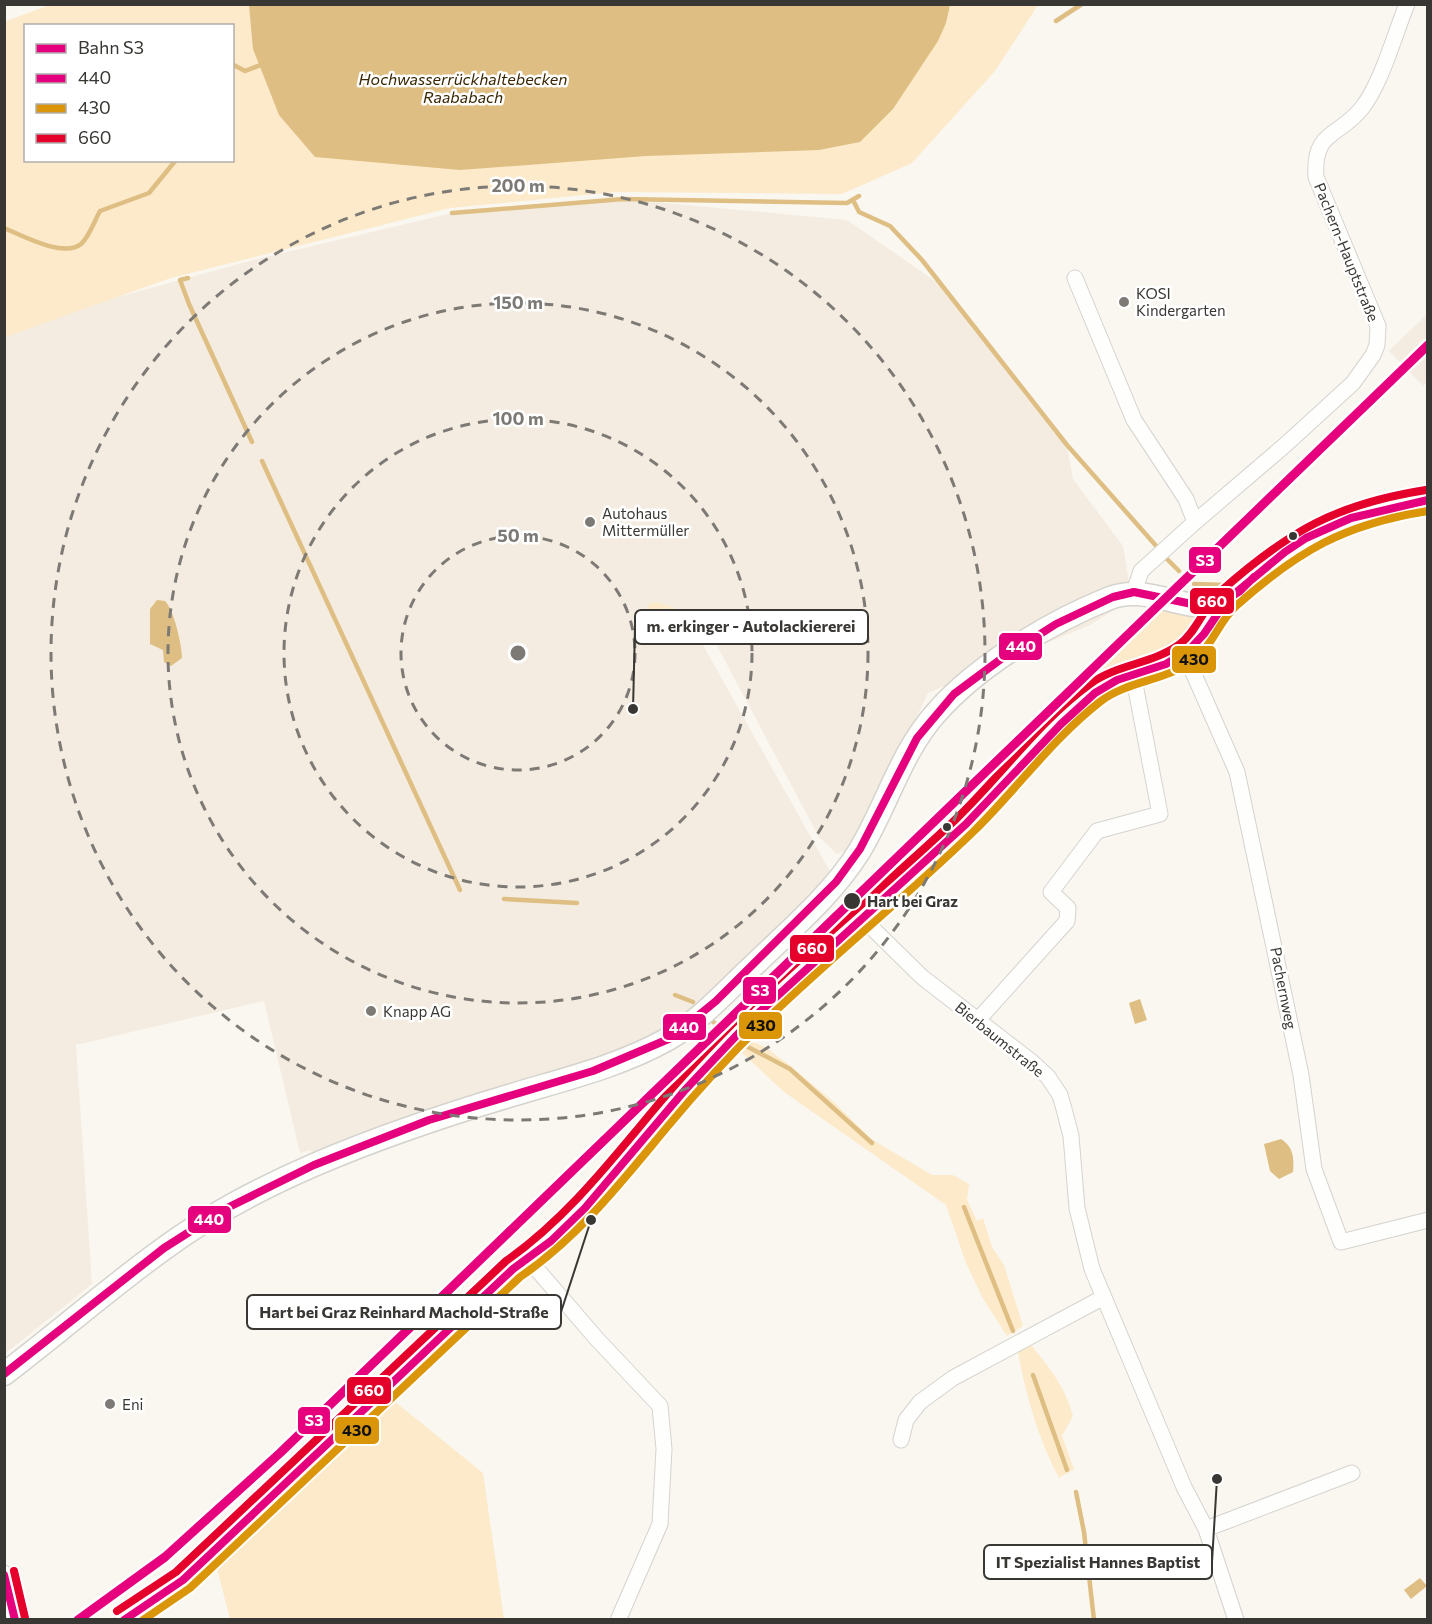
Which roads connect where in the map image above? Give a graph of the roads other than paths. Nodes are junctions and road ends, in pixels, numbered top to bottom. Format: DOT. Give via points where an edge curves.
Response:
graph roads {
  1 [pos="1407,4"];
  2 [pos="1075,278"];
  3 [pos="1428,500"];
  4 [pos="1195,522"];
  5 [pos="1134,592"];
  6 [pos="1226,601"];
  7 [pos="1185,654"];
  8 [pos="1134,674"];
  9 [pos="863,919"];
  10 [pos="978,1020"];
  11 [pos="1428,1220"];
  12 [pos="528,1259"];
  13 [pos="1104,1297"];
  14 [pos="4,1374"];
  15 [pos="901,1440"];
  16 [pos="1352,1473"];
  17 [pos="1206,1529"];
  18 [pos="4,1573"];
  19 [pos="619,1618"];
  20 [pos="15,1620"];
  21 [pos="123,1620"];
  22 [pos="1236,1620"];
  1 -- 4 [label="street, Pachern-Hauptstraße" via="1371,93 1353,118 1319,146 1315,159 1316,177 1377,326 1373,355 1353,383"];
  2 -- 4 [label="street" via="1134,420 1186,499"];
  3 -- 6 [label="main road" via="1371,509 1327,526 1275,558"];
  4 -- 5 [label="street, Pachern-Hauptstraße" via="1141,571"];
  5 -- 6 [label="main road" via="1192,604"];
  5 -- 14 [label="main road" via="1113,597 1056,624 954,694 917,738 860,849 836,882 716,1001 671,1038 593,1071 429,1120 315,1165 226,1208 165,1248"];
  6 -- 7 [label="street" via="1203,636"];
  7 -- 8 [label="street"];
  7 -- 11 [label="street, Pachernweg" via="1237,772 1299,1065 1314,1168 1341,1242"];
  8 -- 9 [label="street" via="1108,683 1084,703 1041,743 997,795"];
  8 -- 10 [label="street" via="1160,814 1097,831 1051,892 1068,908 1067,921"];
  9 -- 10 [label="street, Bierbaumstraße" via="922,977"];
  9 -- 12 [label="street" via="752,1020 582,1212"];
  10 -- 13 [label="street, Bierbaumstraße" via="1032,1062 1060,1095 1071,1136 1083,1241"];
  12 -- 19 [label="street" via="660,1406 664,1449 660,1524"];
  12 -- 21 [label="street" via="504,1277 183,1580"];
  13 -- 15 [label="street" via="953,1378 920,1402 906,1420"];
  13 -- 17 [label="street, Bierbaumstraße" via="1184,1487"];
  16 -- 17 [label="street"];
  17 -- 22 [label="street, Bierbaumstraße"];
  18 -- 20 [label="street"];
}
